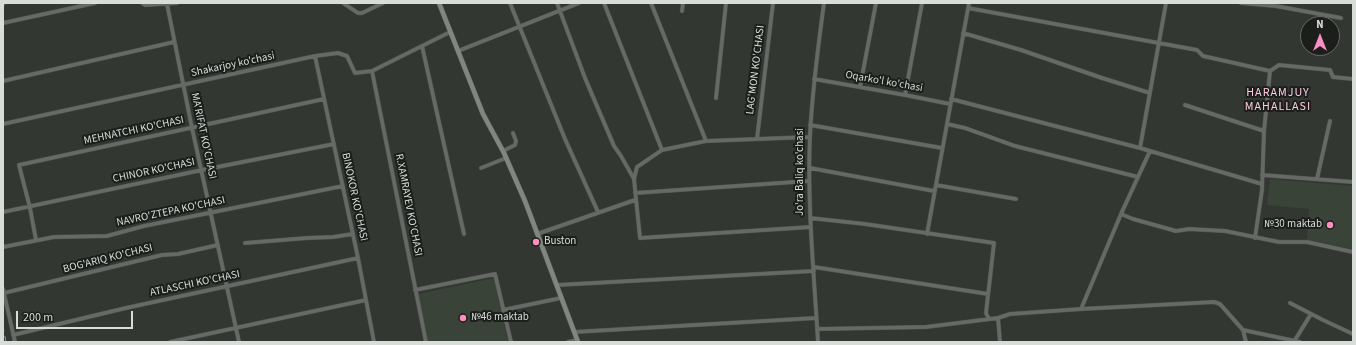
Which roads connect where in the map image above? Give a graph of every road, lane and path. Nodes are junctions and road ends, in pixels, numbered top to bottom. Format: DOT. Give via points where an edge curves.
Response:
graph roads {
  1 [pos="95,3"];
  2 [pos="142,3"];
  3 [pos="177,3"];
  4 [pos="343,3"];
  5 [pos="383,3"];
  6 [pos="439,3"];
  7 [pos="510,3"];
  8 [pos="557,3"];
  9 [pos="579,3"];
  10 [pos="604,3"];
  11 [pos="651,3"];
  12 [pos="683,3"];
  13 [pos="726,3"];
  14 [pos="773,3"];
  15 [pos="824,3"];
  16 [pos="876,3"];
  17 [pos="922,3"];
  18 [pos="969,3"];
  19 [pos="1166,3"];
  20 [pos="1241,3"];
  21 [pos="167,4"];
  22 [pos="968,8"];
  23 [pos="682,10"];
  24 [pos="560,11"];
  25 [pos="1329,16"];
  26 [pos="3,24"];
  27 [pos="519,27"];
  28 [pos="450,32"];
  29 [pos="963,33"];
  30 [pos="174,42"];
  31 [pos="1160,43"];
  32 [pos="422,46"];
  33 [pos="458,51"];
  34 [pos="315,56"];
  35 [pos="372,71"];
  36 [pos="1270,71"];
  37 [pos="814,79"];
  38 [pos="1353,79"];
  39 [pos="3,81"];
  40 [pos="183,85"];
  41 [pos="860,87"];
  42 [pos="1150,93"];
  43 [pos="905,95"];
  44 [pos="716,98"];
  45 [pos="324,99"];
  46 [pos="951,99"];
  47 [pos="950,104"];
  48 [pos="1185,105"];
  49 [pos="1330,121"];
  50 [pos="3,124"];
  51 [pos="946,124"];
  52 [pos="810,126"];
  53 [pos="192,128"];
  54 [pos="1264,131"];
  55 [pos="513,133"];
  56 [pos="810,137"];
  57 [pos="757,139"];
  58 [pos="706,141"];
  59 [pos="334,144"];
  60 [pos="942,148"];
  61 [pos="1140,148"];
  62 [pos="662,150"];
  63 [pos="503,151"];
  64 [pos="1150,151"];
  65 [pos="506,158"];
  66 [pos="481,168"];
  67 [pos="810,168"];
  68 [pos="202,170"];
  69 [pos="1262,175"];
  70 [pos="1138,177"];
  71 [pos="634,179"];
  72 [pos="1317,179"];
  73 [pos="809,181"];
  74 [pos="1353,182"];
  75 [pos="1262,184"];
  76 [pos="936,185"];
  77 [pos="343,186"];
  78 [pos="934,191"];
  79 [pos="635,193"];
  80 [pos="1016,199"];
  81 [pos="636,200"];
  82 [pos="30,208"];
  83 [pos="3,212"];
  84 [pos="598,212"];
  85 [pos="211,213"];
  86 [pos="1121,214"];
  87 [pos="810,218"];
  88 [pos="811,227"];
  89 [pos="353,234"];
  90 [pos="464,234"];
  91 [pos="537,234"];
  92 [pos="927,234"];
  93 [pos="1255,238"];
  94 [pos="36,240"];
  95 [pos="245,243"];
  96 [pos="218,245"];
  97 [pos="3,247"];
  98 [pos="1353,252"];
  99 [pos="358,258"];
  100 [pos="814,269"];
  101 [pos="557,285"];
  102 [pos="226,286"];
  103 [pos="415,290"];
  104 [pos="3,291"];
  105 [pos="988,294"];
  106 [pos="562,298"];
  107 [pos="366,300"];
  108 [pos="1290,303"];
  109 [pos="1081,309"];
  110 [pos="503,310"];
  111 [pos="1311,314"];
  112 [pos="816,318"];
  113 [pos="998,318"];
  114 [pos="989,319"];
  115 [pos="236,328"];
  116 [pos="817,329"];
  117 [pos="1243,330"];
  118 [pos="574,332"];
  119 [pos="1353,334"];
  120 [pos="13,335"];
  121 [pos="1295,340"];
  122 [pos="578,341"];
  123 [pos="15,342"];
  124 [pos="170,342"];
  125 [pos="239,342"];
  126 [pos="373,342"];
  127 [pos="426,342"];
  128 [pos="511,342"];
  129 [pos="568,342"];
  130 [pos="818,342"];
  131 [pos="1000,342"];
  132 [pos="1246,342"];
  133 [pos="1300,342"];
  1 -- 26 [label="street"];
  2 -- 21 [label="street"];
  3 -- 21 [label="street"];
  4 -- 5 [label="street" via="358,13"];
  6 -- 28 [label="street"];
  7 -- 27 [label="street"];
  8 -- 24 [label="street"];
  9 -- 24 [label="street"];
  10 -- 62 [label="street"];
  11 -- 58 [label="street"];
  12 -- 23 [label="street"];
  13 -- 44 [label="street"];
  14 -- 57 [label="street, LAG'MON KO'CHASI"];
  15 -- 37 [label="street, Jo'ra Baliq ko'chasi"];
  16 -- 41 [label="street"];
  17 -- 43 [label="street"];
  18 -- 22 [label="street"];
  19 -- 31 [label="street"];
  20 -- 25 [label="street" via="1276,6"];
  21 -- 30 [label="street, MA'RIFAT KO'CHASI"];
  22 -- 29 [label="street"];
  22 -- 31 [label="street"];
  24 -- 27 [label="street"];
  24 -- 71 [label="street" via="614,146"];
  27 -- 33 [label="street"];
  27 -- 84 [label="street"];
  28 -- 32 [label="street, Shakarjoy ko'chasi"];
  28 -- 33 [label="street"];
  29 -- 42 [label="street"];
  29 -- 46 [label="street"];
  30 -- 39 [label="street"];
  30 -- 40 [label="street, MA'RIFAT KO'CHASI"];
  31 -- 36 [label="street" via="1197,50 1203,56"];
  31 -- 42 [label="street"];
  32 -- 35 [label="street, Shakarjoy ko'chasi"];
  32 -- 90 [label="street"];
  33 -- 63 [label="street" via="483,114"];
  34 -- 35 [label="street, Shakarjoy ko'chasi" via="338,53 347,56 355,73"];
  34 -- 40 [label="street, Shakarjoy ko'chasi"];
  34 -- 45 [label="street, BINOKOR KO'CHASI"];
  35 -- 103 [label="street, R.XAMRAYEV KO'CHASI"];
  36 -- 38 [label="street" via="1279,65 1330,70 1333,77"];
  36 -- 54 [label="street"];
  37 -- 41 [label="street, Oqarko'l ko'chasi"];
  37 -- 52 [label="street, Jo'ra Baliq ko'chasi"];
  40 -- 50 [label="street, Shakarjoy ko'chasi"];
  40 -- 53 [label="street, MA'RIFAT KO'CHASI"];
  41 -- 43 [label="street, Oqarko'l ko'chasi"];
  42 -- 61 [label="street"];
  43 -- 47 [label="street, Oqarko'l ko'chasi"];
  45 -- 53 [label="street, MEHNATCHI KO'CHASI"];
  45 -- 59 [label="street, BINOKOR KO'CHASI"];
  46 -- 47 [label="street"];
  46 -- 61 [label="street"];
  47 -- 51 [label="street"];
  48 -- 54 [label="street"];
  49 -- 72 [label="street"];
  51 -- 60 [label="street"];
  51 -- 70 [label="street" via="1015,146"];
  52 -- 56 [label="street, Jo'ra Baliq ko'chasi"];
  52 -- 60 [label="street"];
  53 -- 68 [label="street, MA'RIFAT KO'CHASI"];
  53 -- 82 [label="street, MEHNATCHI KO'CHASI" via="19,165"];
  54 -- 69 [label="street"];
  55 -- 63 [label="street" via="515,144"];
  56 -- 57 [label="street"];
  56 -- 67 [label="street, Jo'ra Baliq ko'chasi"];
  57 -- 58 [label="street"];
  58 -- 62 [label="street"];
  59 -- 68 [label="street, CHINOR KO'CHASI"];
  59 -- 77 [label="street, BINOKOR KO'CHASI"];
  60 -- 76 [label="street"];
  61 -- 64 [label="street"];
  62 -- 71 [label="street" via="636,167"];
  63 -- 65 [label="street"];
  64 -- 70 [label="street"];
  64 -- 75 [label="street"];
  65 -- 66 [label="street"];
  65 -- 91 [label="street"];
  67 -- 73 [label="street, Jo'ra Baliq ko'chasi"];
  67 -- 78 [label="street"];
  68 -- 82 [label="street, CHINOR KO'CHASI"];
  68 -- 85 [label="street, MA'RIFAT KO'CHASI"];
  69 -- 72 [label="street"];
  69 -- 75 [label="street"];
  70 -- 86 [label="street"];
  71 -- 79 [label="street"];
  72 -- 74 [label="street"];
  73 -- 79 [label="street"];
  73 -- 87 [label="street, Jo'ra Baliq ko'chasi"];
  75 -- 93 [label="street"];
  76 -- 78 [label="street"];
  76 -- 80 [label="street"];
  77 -- 85 [label="street, NAVRO'ZTEPA KO'CHASI"];
  77 -- 89 [label="street, BINOKOR KO'CHASI"];
  78 -- 92 [label="street"];
  79 -- 81 [label="street"];
  81 -- 84 [label="street"];
  81 -- 88 [label="street" via="640,238"];
  82 -- 83 [label="street, CHINOR KO'CHASI"];
  82 -- 94 [label="street"];
  84 -- 91 [label="street"];
  85 -- 94 [label="street, NAVRO'ZTEPA KO'CHASI" via="107,236"];
  85 -- 96 [label="street, MA'RIFAT KO'CHASI"];
  86 -- 93 [label="street" via="1176,231 1225,231"];
  86 -- 109 [label="street"];
  87 -- 88 [label="street, Jo'ra Baliq ko'chasi"];
  87 -- 92 [label="street"];
  88 -- 100 [label="street, Jo'ra Baliq ko'chasi"];
  89 -- 95 [label="street"];
  89 -- 99 [label="street, BINOKOR KO'CHASI"];
  91 -- 101 [label="street"];
  92 -- 105 [label="street" via="994,243"];
  93 -- 98 [label="street" via="1279,242 1307,242"];
  94 -- 97 [label="street, NAVRO'ZTEPA KO'CHASI"];
  96 -- 102 [label="street, MA'RIFAT KO'CHASI"];
  96 -- 104 [label="street, BOG'ARIQ KO'CHASI"];
  99 -- 102 [label="street, ATLASCHI KO'CHASI"];
  99 -- 107 [label="street, BINOKOR KO'CHASI"];
  100 -- 101 [label="street"];
  100 -- 105 [label="street"];
  100 -- 112 [label="street, Jo'ra Baliq ko'chasi"];
  101 -- 106 [label="street"];
  102 -- 115 [label="street, MA'RIFAT KO'CHASI"];
  102 -- 120 [label="street, ATLASCHI KO'CHASI"];
  103 -- 110 [label="street" via="495,274"];
  103 -- 127 [label="street, R.XAMRAYEV KO'CHASI"];
  104 -- 120 [label="street"];
  105 -- 114 [label="street" via="986,313"];
  106 -- 110 [label="street"];
  106 -- 118 [label="street"];
  107 -- 115 [label="street"];
  107 -- 126 [label="street, BINOKOR KO'CHASI"];
  108 -- 111 [label="street"];
  109 -- 113 [label="street" via="1010,314"];
  109 -- 117 [label="street" via="1214,302 1220,304"];
  110 -- 128 [label="street"];
  111 -- 119 [label="street"];
  111 -- 121 [label="street"];
  112 -- 116 [label="street, Jo'ra Baliq ko'chasi"];
  112 -- 118 [label="street"];
  113 -- 114 [label="street"];
  113 -- 131 [label="street"];
  114 -- 116 [label="street" via="926,327"];
  115 -- 124 [label="street"];
  115 -- 125 [label="street, MA'RIFAT KO'CHASI"];
  116 -- 130 [label="street, Jo'ra Baliq ko'chasi"];
  117 -- 121 [label="street"];
  117 -- 132 [label="street"];
  118 -- 122 [label="street"];
  120 -- 123 [label="street"];
  121 -- 133 [label="street"];
  122 -- 129 [label="street"];
}
